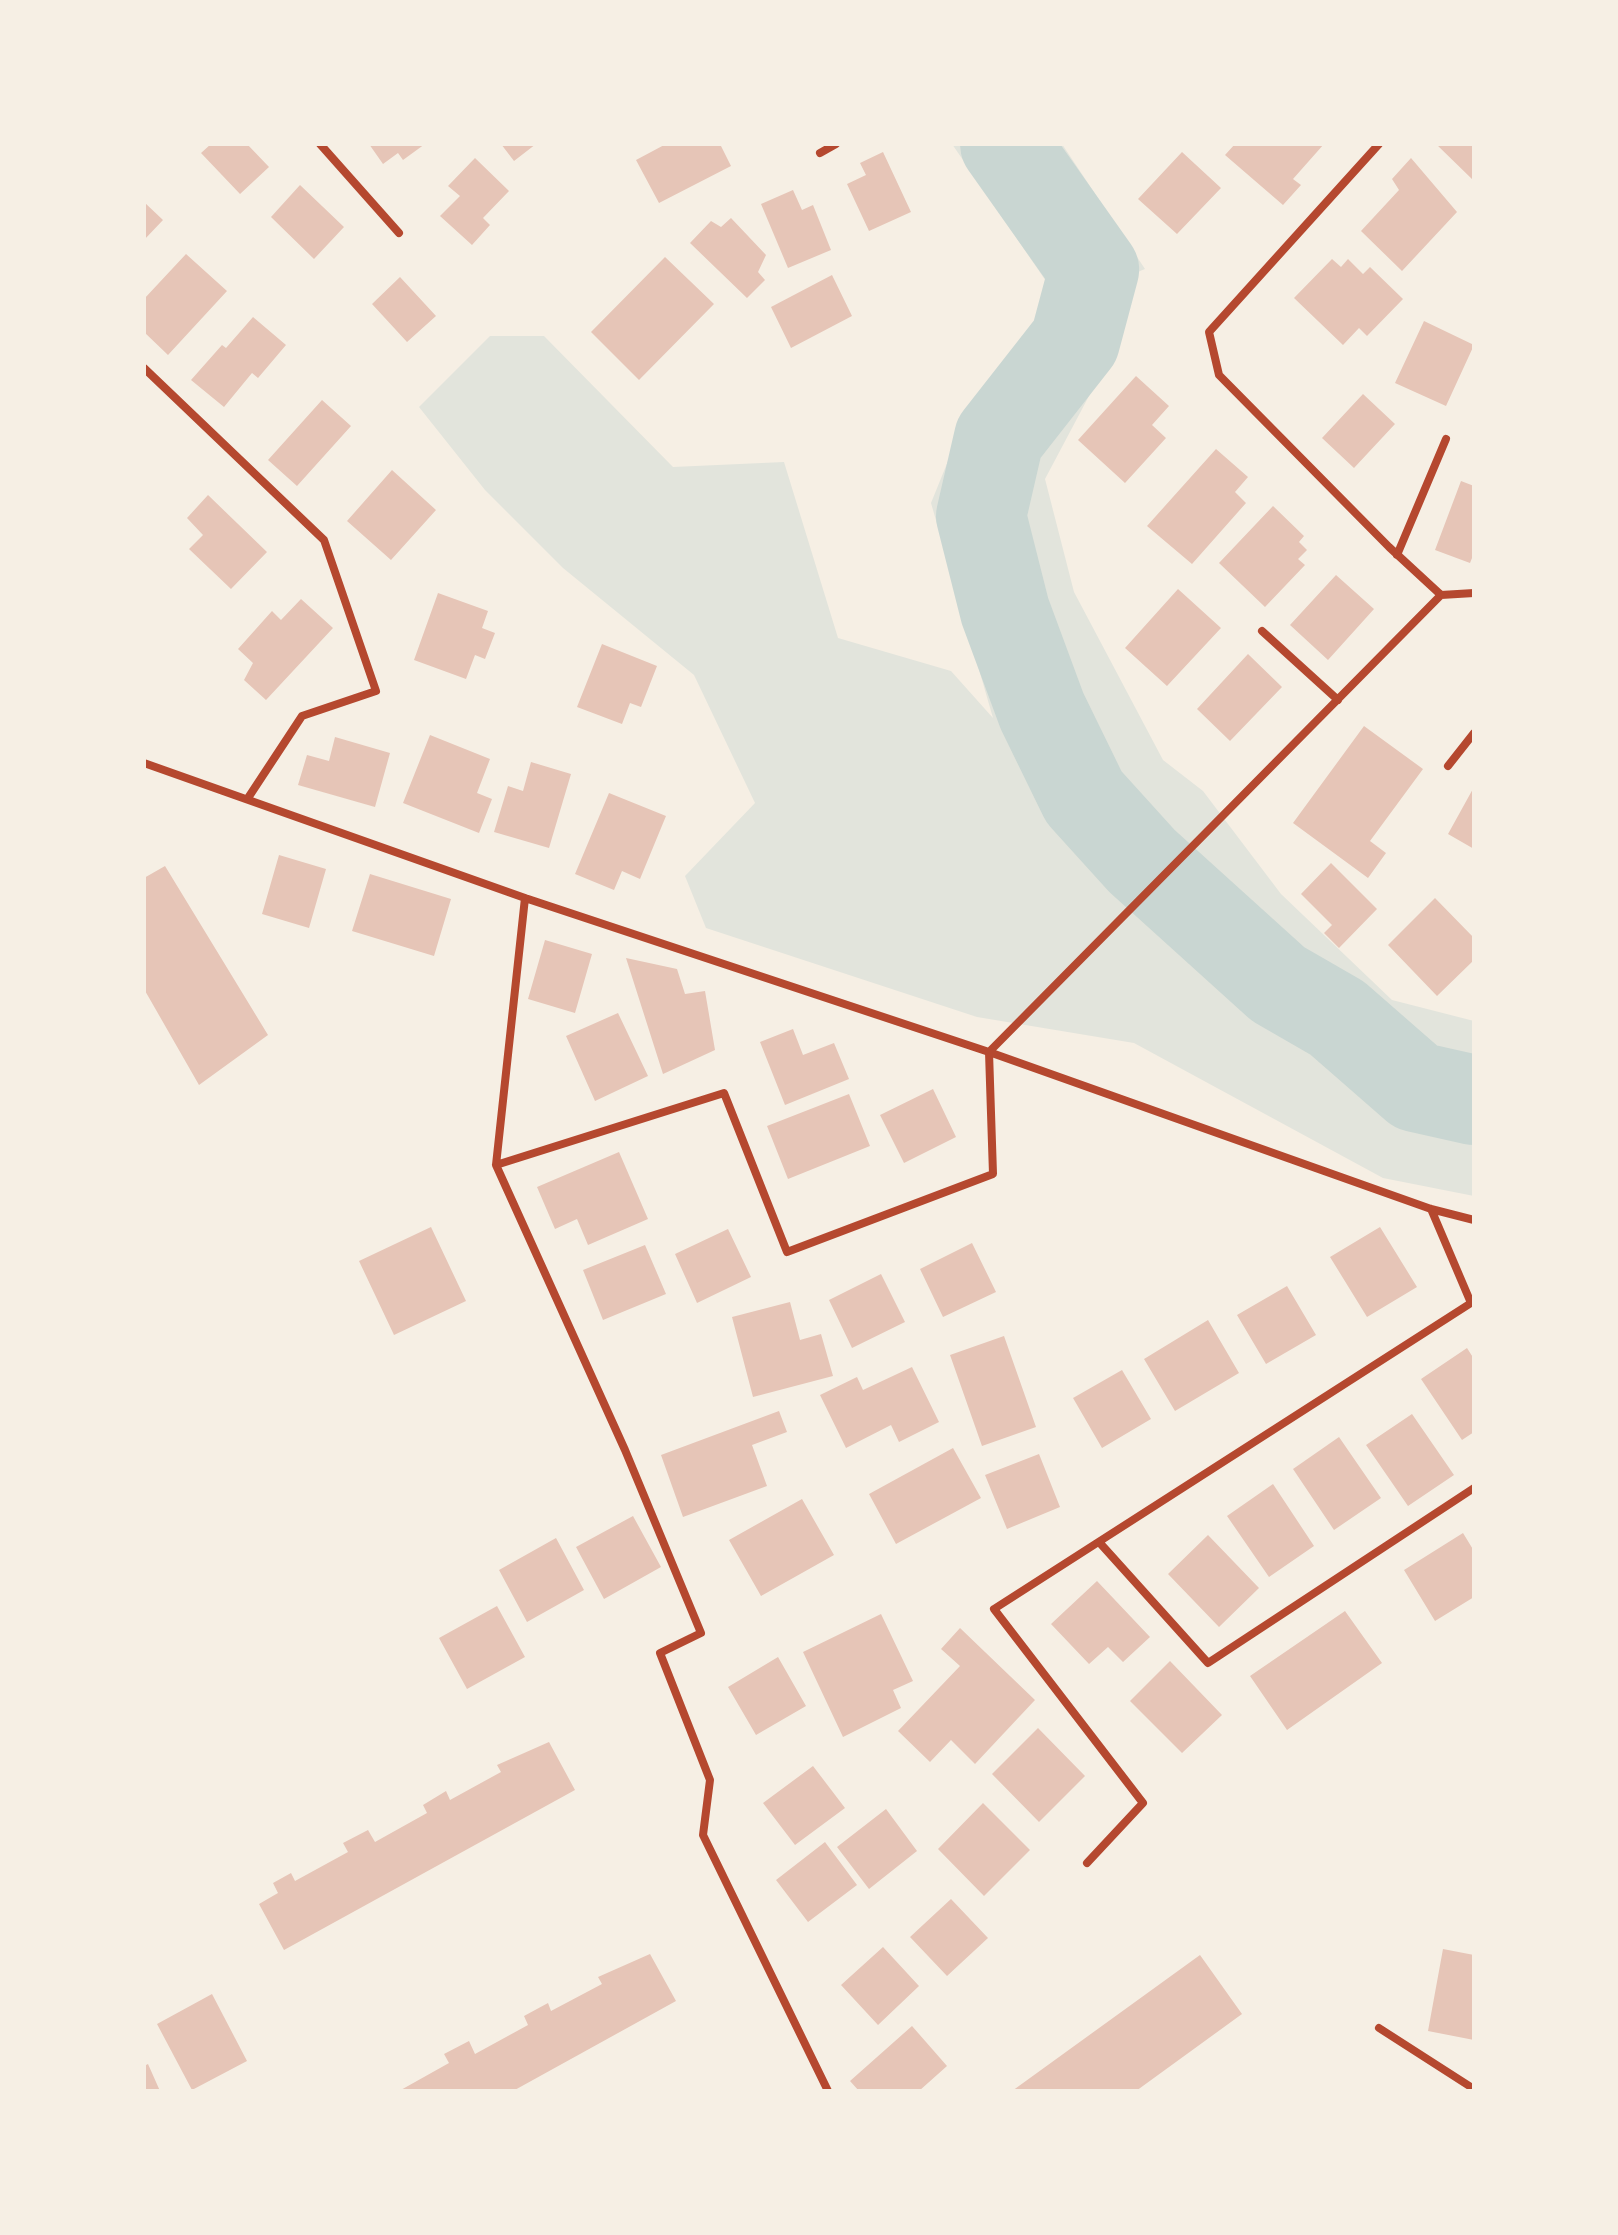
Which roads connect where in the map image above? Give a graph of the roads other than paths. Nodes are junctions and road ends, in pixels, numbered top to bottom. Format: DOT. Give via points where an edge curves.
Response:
graph roads {
  1 [pos="320,144"];
  2 [pos="836,144"];
  3 [pos="1379,144"];
  4 [pos="820,153"];
  5 [pos="399,233"];
  6 [pos="144,368"];
  7 [pos="1446,439"];
  8 [pos="1397,555"];
  9 [pos="1474,593"];
  10 [pos="1441,595"];
  11 [pos="1262,631"];
  12 [pos="1338,700"];
  13 [pos="1474,733"];
  14 [pos="144,763"];
  15 [pos="1448,766"];
  16 [pos="248,798"];
  17 [pos="525,898"];
  18 [pos="989,1052"];
  19 [pos="496,1165"];
  20 [pos="1431,1209"];
  21 [pos="1474,1220"];
  22 [pos="1472,1305"];
  23 [pos="1474,1488"];
  24 [pos="1099,1542"];
  25 [pos="1087,1863"];
  26 [pos="1379,2028"];
  27 [pos="1474,2089"];
  28 [pos="828,2091"];
  1 -- 5 [label="street"];
  2 -- 4 [label="street"];
  3 -- 8 [label="street" via="1209,332 1219,375"];
  6 -- 16 [label="street" via="324,540 376,691 302,716"];
  7 -- 8 [label="street"];
  8 -- 10 [label="street"];
  9 -- 10 [label="street"];
  10 -- 12 [label="street"];
  11 -- 12 [label="street"];
  12 -- 18 [label="street"];
  13 -- 15 [label="street"];
  14 -- 16 [label="street"];
  16 -- 17 [label="street"];
  17 -- 18 [label="street"];
  17 -- 19 [label="street"];
  18 -- 19 [label="street" via="993,1174 787,1252 724,1093"];
  18 -- 20 [label="street"];
  19 -- 28 [label="street" via="701,1633 660,1653 710,1780 703,1835"];
  20 -- 21 [label="street"];
  20 -- 22 [label="street"];
  22 -- 24 [label="street"];
  23 -- 24 [label="street" via="1208,1663"];
  24 -- 25 [label="street" via="994,1609 1143,1803"];
  26 -- 27 [label="street"];
}
